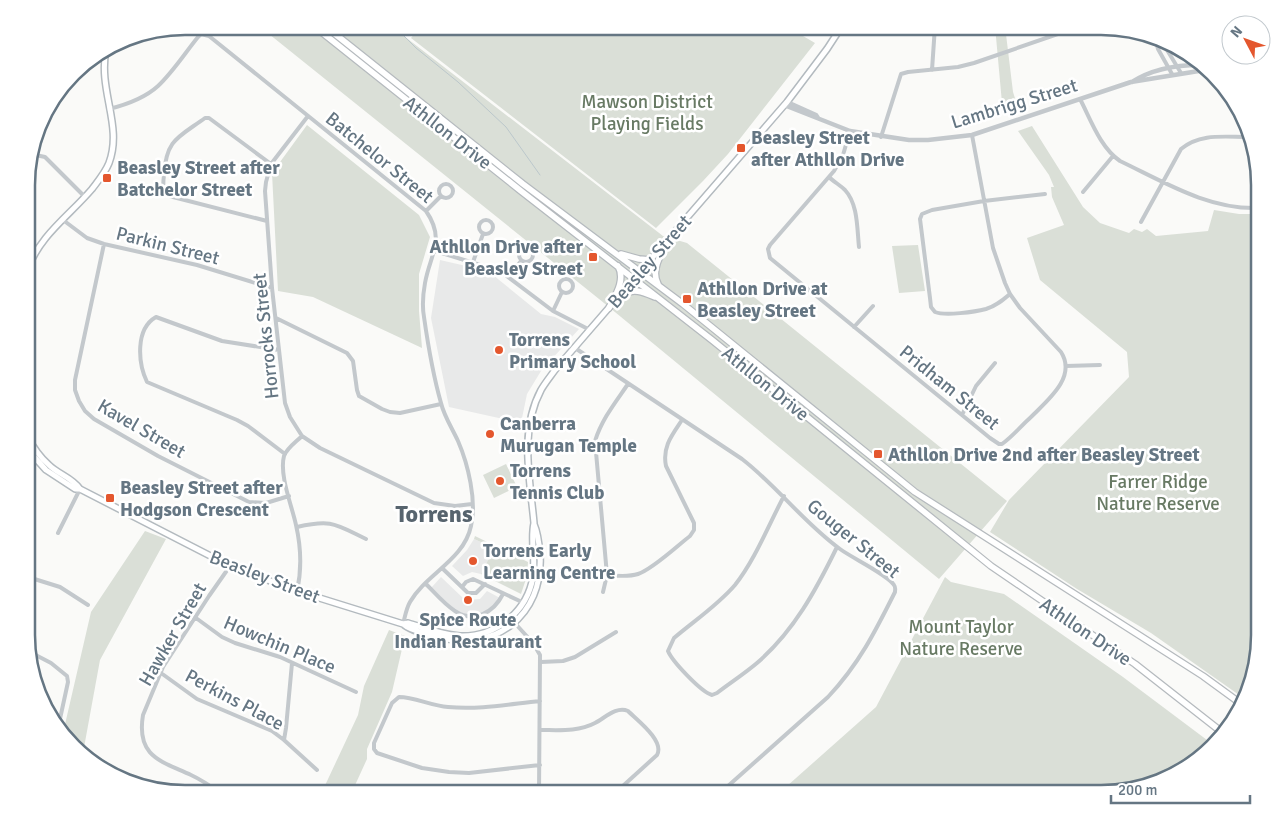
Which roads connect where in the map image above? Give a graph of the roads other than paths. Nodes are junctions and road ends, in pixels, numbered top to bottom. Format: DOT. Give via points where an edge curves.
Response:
graph roads {
  1 [pos="201,35"];
  2 [pos="205,35"];
  3 [pos="325,35"];
  4 [pos="336,35"];
  5 [pos="836,35"];
  6 [pos="934,35"];
  7 [pos="1056,35"];
  8 [pos="1158,46"];
  9 [pos="1167,50"];
  10 [pos="104,58"];
  11 [pos="1192,66"];
  12 [pos="1177,67"];
  13 [pos="1169,68"];
  14 [pos="932,70"];
  15 [pos="1198,71"];
  16 [pos="1180,73"];
  17 [pos="1172,74"];
  18 [pos="1131,82"];
  19 [pos="1080,99"];
  20 [pos="786,104"];
  21 [pos="108,109"];
  22 [pos="308,116"];
  23 [pos="850,130"];
  24 [pos="972,136"];
  25 [pos="881,137"];
  26 [pos="1243,137"];
  27 [pos="38,156"];
  28 [pos="1113,156"];
  29 [pos="271,164"];
  30 [pos="829,178"];
  31 [pos="1164,181"];
  32 [pos="1083,192"];
  33 [pos="1045,194"];
  34 [pos="441,196"];
  35 [pos="85,197"];
  36 [pos="984,201"];
  37 [pos="1251,208"];
  38 [pos="426,211"];
  39 [pos="63,220"];
  40 [pos="267,221"];
  41 [pos="1141,222"];
  42 [pos="483,234"];
  43 [pos="669,240"];
  44 [pos="104,244"];
  45 [pos="859,247"];
  46 [pos="610,249"];
  47 [pos="435,251"];
  48 [pos="35,252"];
  49 [pos="651,260"];
  50 [pos="521,261"];
  51 [pos="474,262"];
  52 [pos="617,266"];
  53 [pos="641,272"];
  54 [pos="509,277"];
  55 [pos="635,279"];
  56 [pos="659,286"];
  57 [pos="272,288"];
  58 [pos="562,292"];
  59 [pos="622,294"];
  60 [pos="1010,294"];
  61 [pos="661,300"];
  62 [pos="873,306"];
  63 [pos="609,308"];
  64 [pos="553,311"];
  65 [pos="276,318"];
  66 [pos="854,327"];
  67 [pos="590,330"];
  68 [pos="574,348"];
  69 [pos="279,350"];
  70 [pos="995,363"];
  71 [pos="1100,365"];
  72 [pos="1066,366"];
  73 [pos="628,384"];
  74 [pos="441,404"];
  75 [pos="962,415"];
  76 [pos="682,420"];
  77 [pos="302,436"];
  78 [pos="35,449"];
  79 [pos="39,454"];
  80 [pos="285,454"];
  81 [pos="35,457"];
  82 [pos="35,459"];
  83 [pos="80,489"];
  84 [pos="289,496"];
  85 [pos="784,496"];
  86 [pos="472,504"];
  87 [pos="297,527"];
  88 [pos="58,533"];
  89 [pos="366,539"];
  90 [pos="837,547"];
  91 [pos="230,566"];
  92 [pos="442,568"];
  93 [pos="606,575"];
  94 [pos="35,579"];
  95 [pos="426,584"];
  96 [pos="485,584"];
  97 [pos="462,587"];
  98 [pos="297,591"];
  99 [pos="604,592"];
  100 [pos="503,594"];
  101 [pos="526,603"];
  102 [pos="88,605"];
  103 [pos="196,618"];
  104 [pos="513,620"];
  105 [pos="403,624"];
  106 [pos="616,632"];
  107 [pos="36,655"];
  108 [pos="541,662"];
  109 [pos="292,663"];
  110 [pos="161,673"];
  111 [pos="356,692"];
  112 [pos="1236,700"];
  113 [pos="540,701"];
  114 [pos="60,718"];
  115 [pos="1218,728"];
  116 [pos="540,730"];
  117 [pos="284,740"];
  118 [pos="540,764"];
  119 [pos="317,770"];
  120 [pos="209,785"];
  121 [pos="539,785"];
  122 [pos="624,785"];
  123 [pos="729,785"];
  1 -- 21 [label="street, Batchelor Street" via="158,86 145,95"];
  2 -- 22 [label="street, Batchelor Street"];
  3 -- 52 [label="main road, Athllon Drive"];
  4 -- 46 [label="main road, Athllon Drive"];
  5 -- 20 [label="main road, Beasley Street"];
  6 -- 14 [label="street"];
  7 -- 14 [label="street" via="974,63"];
  8 -- 13 [label="street"];
  9 -- 12 [label="street"];
  10 -- 21 [label="main road"];
  11 -- 12 [label="street, Lambrigg Street"];
  12 -- 13 [label="street, Lambrigg Street"];
  12 -- 16 [label="street"];
  13 -- 17 [label="street"];
  13 -- 18 [label="street, Lambrigg Street"];
  14 -- 25 [label="street" via="901,74"];
  15 -- 16 [label="street, Lambrigg Street"];
  16 -- 17 [label="street, Lambrigg Street"];
  17 -- 18 [label="street, Lambrigg Street"];
  18 -- 19 [label="street, Lambrigg Street"];
  19 -- 24 [label="street, Lambrigg Street"];
  19 -- 28 [label="street"];
  20 -- 23 [label="street, Lambrigg Street"];
  20 -- 43 [label="main road, Beasley Street"];
  21 -- 35 [label="main road" via="113,124 112,153 101,178"];
  22 -- 29 [label="street, Horrocks Street"];
  22 -- 38 [label="street, Batchelor Street"];
  23 -- 25 [label="street, Lambrigg Street"];
  23 -- 30 [label="street, Pridham Street" via="842,156"];
  24 -- 25 [label="street, Lambrigg Street" via="928,140"];
  24 -- 36 [label="street"];
  26 -- 31 [label="street" via="1193,140 1181,149"];
  27 -- 35 [label="street" via="45,157"];
  28 -- 31 [label="street"];
  28 -- 32 [label="street"];
  29 -- 40 [label="street, Horrocks Street" via="265,191"];
  29 -- 40 [label="street" via="210,118 205,118 175,139 169,146 164,163 163,188 169,196"];
  30 -- 45 [label="street" via="852,201"];
  30 -- 66 [label="street, Pridham Street" via="770,245 768,253 775,263"];
  31 -- 37 [label="street" via="1218,204"];
  31 -- 41 [label="street"];
  33 -- 36 [label="street"];
  34 -- 38 [label="street"];
  35 -- 39 [label="main road"];
  36 -- 60 [label="street" via="996,261"];
  36 -- 60 [label="street" via="922,214 919,225 931,307 940,314 986,309"];
  38 -- 47 [label="street, Batchelor Street" via="435,228"];
  39 -- 44 [label="street, Parkin Street" via="79,234"];
  39 -- 48 [label="main road"];
  40 -- 57 [label="street, Horrocks Street"];
  42 -- 51 [label="street"];
  43 -- 49 [label="main road, Beasley Street"];
  43 -- 56 [label="main road" via="655,272"];
  44 -- 57 [label="street, Parkin Street" via="197,265"];
  44 -- 84 [label="street, Kavel Street" via="74,380 85,411 158,456 249,502 266,503"];
  46 -- 49 [label="main road" via="627,257"];
  46 -- 53 [label="main road, Athllon Drive"];
  47 -- 51 [label="street"];
  47 -- 74 [label="street, Batchelor Street" via="425,282 423,306"];
  49 -- 53 [label="main road, Beasley Street"];
  50 -- 54 [label="street"];
  51 -- 54 [label="street"];
  52 -- 55 [label="main road, Athllon Drive"];
  52 -- 63 [label="main road" via="620,285"];
  53 -- 55 [label="main road, Beasley Street"];
  53 -- 56 [label="main road, Athllon Drive"];
  54 -- 64 [label="street"];
  55 -- 59 [label="main road, Beasley Street"];
  55 -- 61 [label="main road, Athllon Drive"];
  56 -- 112 [label="main road, Athllon Drive" via="925,500"];
  57 -- 65 [label="street, Horrocks Street"];
  58 -- 64 [label="street"];
  59 -- 61 [label="main road" via="630,290 639,291"];
  59 -- 63 [label="main road, Beasley Street"];
  60 -- 72 [label="street" via="1061,352"];
  61 -- 115 [label="main road, Athllon Drive" via="991,566 1135,664"];
  62 -- 66 [label="street"];
  63 -- 67 [label="main road, Beasley Street"];
  64 -- 67 [label="street"];
  65 -- 69 [label="street, Horrocks Street"];
  65 -- 74 [label="street" via="351,357 359,396 382,409 400,414"];
  66 -- 75 [label="street, Pridham Street"];
  67 -- 68 [label="main road, Beasley Street"];
  68 -- 73 [label="street, Gouger Street"];
  68 -- 101 [label="main road, Beasley Street" via="542,388 530,422 527,441 540,571 536,592"];
  69 -- 77 [label="street, Horrocks Street" via="284,403"];
  69 -- 80 [label="street" via="222,341 156,317 147,326 140,345 147,382 237,420"];
  70 -- 75 [label="street" via="976,386"];
  71 -- 72 [label="street"];
  72 -- 75 [label="street, Pridham Street" via="1058,390 1002,444"];
  73 -- 76 [label="street, Gouger Street"];
  73 -- 93 [label="street" via="604,418 596,441"];
  74 -- 86 [label="street, Batchelor Street" via="468,472"];
  76 -- 85 [label="street, Gouger Street" via="742,459"];
  76 -- 93 [label="street" via="664,456 694,523 694,530 647,570 628,576"];
  77 -- 80 [label="street"];
  77 -- 86 [label="street, Horrocks Street" via="320,448 434,503"];
  78 -- 79 [label="main road, Beasley Street"];
  79 -- 81 [label="street"];
  79 -- 83 [label="main road, Beasley Street"];
  80 -- 84 [label="street" via="283,470"];
  82 -- 83 [label="main road, Beasley Street" via="46,470"];
  83 -- 88 [label="street"];
  83 -- 91 [label="main road, Beasley Street"];
  84 -- 87 [label="street"];
  85 -- 90 [label="street, Gouger Street"];
  85 -- 90 [label="street" via="735,584 669,646 668,651 675,662 704,691 712,695 717,693 757,663 781,638 809,601"];
  86 -- 92 [label="street, Batchelor Street" via="470,532 460,550"];
  87 -- 89 [label="street" via="328,522"];
  87 -- 98 [label="street" via="301,574"];
  90 -- 123 [label="street, Gouger Street" via="892,583 895,592 868,644 842,682"];
  91 -- 98 [label="main road, Beasley Street"];
  91 -- 103 [label="street, Hawker Street"];
  92 -- 95 [label="street, Batchelor Street"];
  92 -- 97 [label="street"];
  93 -- 99 [label="street"];
  94 -- 102 [label="street" via="60,587"];
  95 -- 100 [label="street" via="453,610 468,616 488,612"];
  95 -- 105 [label="street, Batchelor Street" via="410,601"];
  96 -- 97 [label="street" via="473,579"];
  96 -- 97 [label="street" via="474,593"];
  96 -- 100 [label="street"];
  98 -- 105 [label="main road, Beasley Street"];
  100 -- 101 [label="street"];
  101 -- 104 [label="main road, Beasley Street"];
  103 -- 109 [label="street, Howchin Place" via="222,637"];
  103 -- 110 [label="street, Hawker Street"];
  104 -- 105 [label="main road, Beasley Street" via="496,634 465,642 446,640"];
  104 -- 108 [label="street" via="537,649"];
  106 -- 108 [label="street" via="575,657"];
  107 -- 114 [label="street" via="67,676"];
  108 -- 113 [label="street"];
  109 -- 111 [label="street, Howchin Place"];
  109 -- 117 [label="street"];
  110 -- 117 [label="street, Perkins Place" via="196,699 272,731"];
  110 -- 120 [label="street, Hawker Street" via="142,721 147,749 156,759"];
  113 -- 116 [label="street"];
  113 -- 118 [label="street" via="470,708 427,704 399,697 392,703 374,743 374,750 377,754 422,768 469,773"];
  116 -- 118 [label="street"];
  116 -- 122 [label="street" via="583,729 614,711 628,711 655,738 660,750"];
  117 -- 119 [label="street, Perkins Place"];
  118 -- 121 [label="street"];
}
